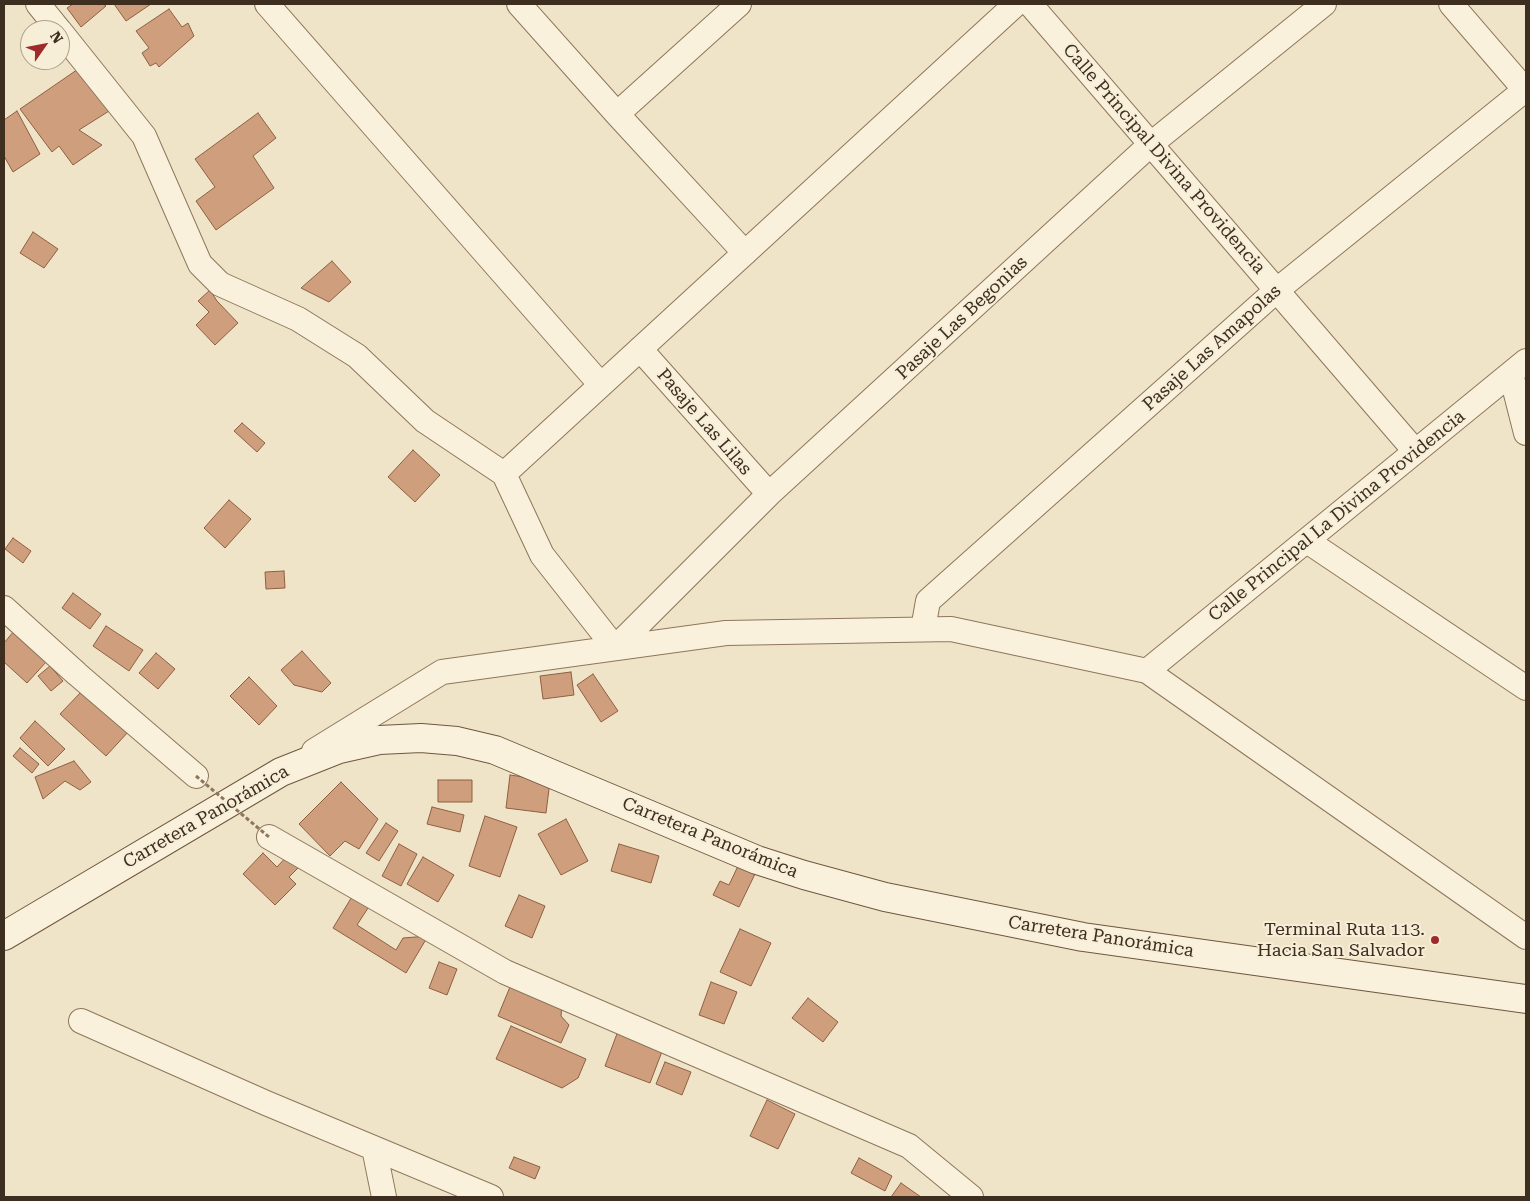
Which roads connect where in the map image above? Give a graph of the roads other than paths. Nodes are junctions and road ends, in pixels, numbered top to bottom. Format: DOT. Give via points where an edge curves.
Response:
graph roads {
  1 [pos="38,4"];
  2 [pos="267,4"];
  3 [pos="519,4"];
  4 [pos="739,4"];
  5 [pos="1016,4"];
  6 [pos="1030,4"];
  7 [pos="1324,4"];
  8 [pos="1451,4"];
  9 [pos="50,20"];
  10 [pos="70,45"];
  11 [pos="1526,90"];
  12 [pos="616,114"];
  13 [pos="1151,144"];
  14 [pos="745,253"];
  15 [pos="1277,290"];
  16 [pos="640,349"];
  17 [pos="1519,367"];
  18 [pos="601,385"];
  19 [pos="1526,433"];
  20 [pos="1415,451"];
  21 [pos="504,474"];
  22 [pos="769,494"];
  23 [pos="1307,541"];
  24 [pos="4,608"];
  25 [pos="923,629"];
  26 [pos="615,648"];
  27 [pos="1148,671"];
  28 [pos="1526,688"];
  29 [pos="281,772"];
  30 [pos="196,776"];
  31 [pos="269,837"];
  32 [pos="4,936"];
  33 [pos="1526,937"];
  34 [pos="1526,1000"];
  35 [pos="81,1021"];
  36 [pos="374,1148"];
  37 [pos="384,1197"];
  38 [pos="491,1197"];
  39 [pos="971,1197"];
  1 -- 9 [label="street"];
  2 -- 18 [label="street"];
  3 -- 12 [label="street"];
  4 -- 12 [label="street"];
  5 -- 14 [label="street"];
  6 -- 13 [label="street, Calle Principal Divina Providencia"];
  7 -- 13 [label="street, Pasaje Las Begonias"];
  8 -- 11 [label="street"];
  10 -- 21 [label="street" via="144,136 200,264 220,284 298,319 357,356 425,421"];
  11 -- 15 [label="street, Pasaje Las Amapolas"];
  12 -- 14 [label="street"];
  13 -- 15 [label="street, Calle Principal Divina Providencia"];
  13 -- 22 [label="street, Pasaje Las Begonias"];
  14 -- 16 [label="street"];
  15 -- 20 [label="street, Calle Principal Divina Providencia"];
  15 -- 25 [label="street, Pasaje Las Amapolas" via="928,601"];
  16 -- 18 [label="street"];
  16 -- 22 [label="street, Pasaje Las Lilas"];
  17 -- 19 [label="street"];
  17 -- 20 [label="street, Calle Principal La Divina Providencia"];
  18 -- 21 [label="street"];
  20 -- 23 [label="street, Calle Principal La Divina Providencia"];
  21 -- 26 [label="street" via="542,555"];
  22 -- 26 [label="street, Pasaje Las Begonias"];
  23 -- 27 [label="street, Calle Principal La Divina Providencia"];
  23 -- 28 [label="street"];
  24 -- 30 [label="street"];
  25 -- 26 [label="street" via="726,634"];
  25 -- 27 [label="street" via="951,629"];
  26 -- 29 [label="street" via="442,672"];
  27 -- 33 [label="street"];
  29 -- 32 [label="street, Carretera Panorámica"];
  29 -- 34 [label="street, Carretera Panorámica" via="339,749 379,740 421,738 457,741 495,750 757,860 885,897 1083,936"];
  31 -- 39 [label="street" via="505,972 910,1146"];
  35 -- 36 [label="street"];
  36 -- 37 [label="street"];
  36 -- 38 [label="street"];
}
